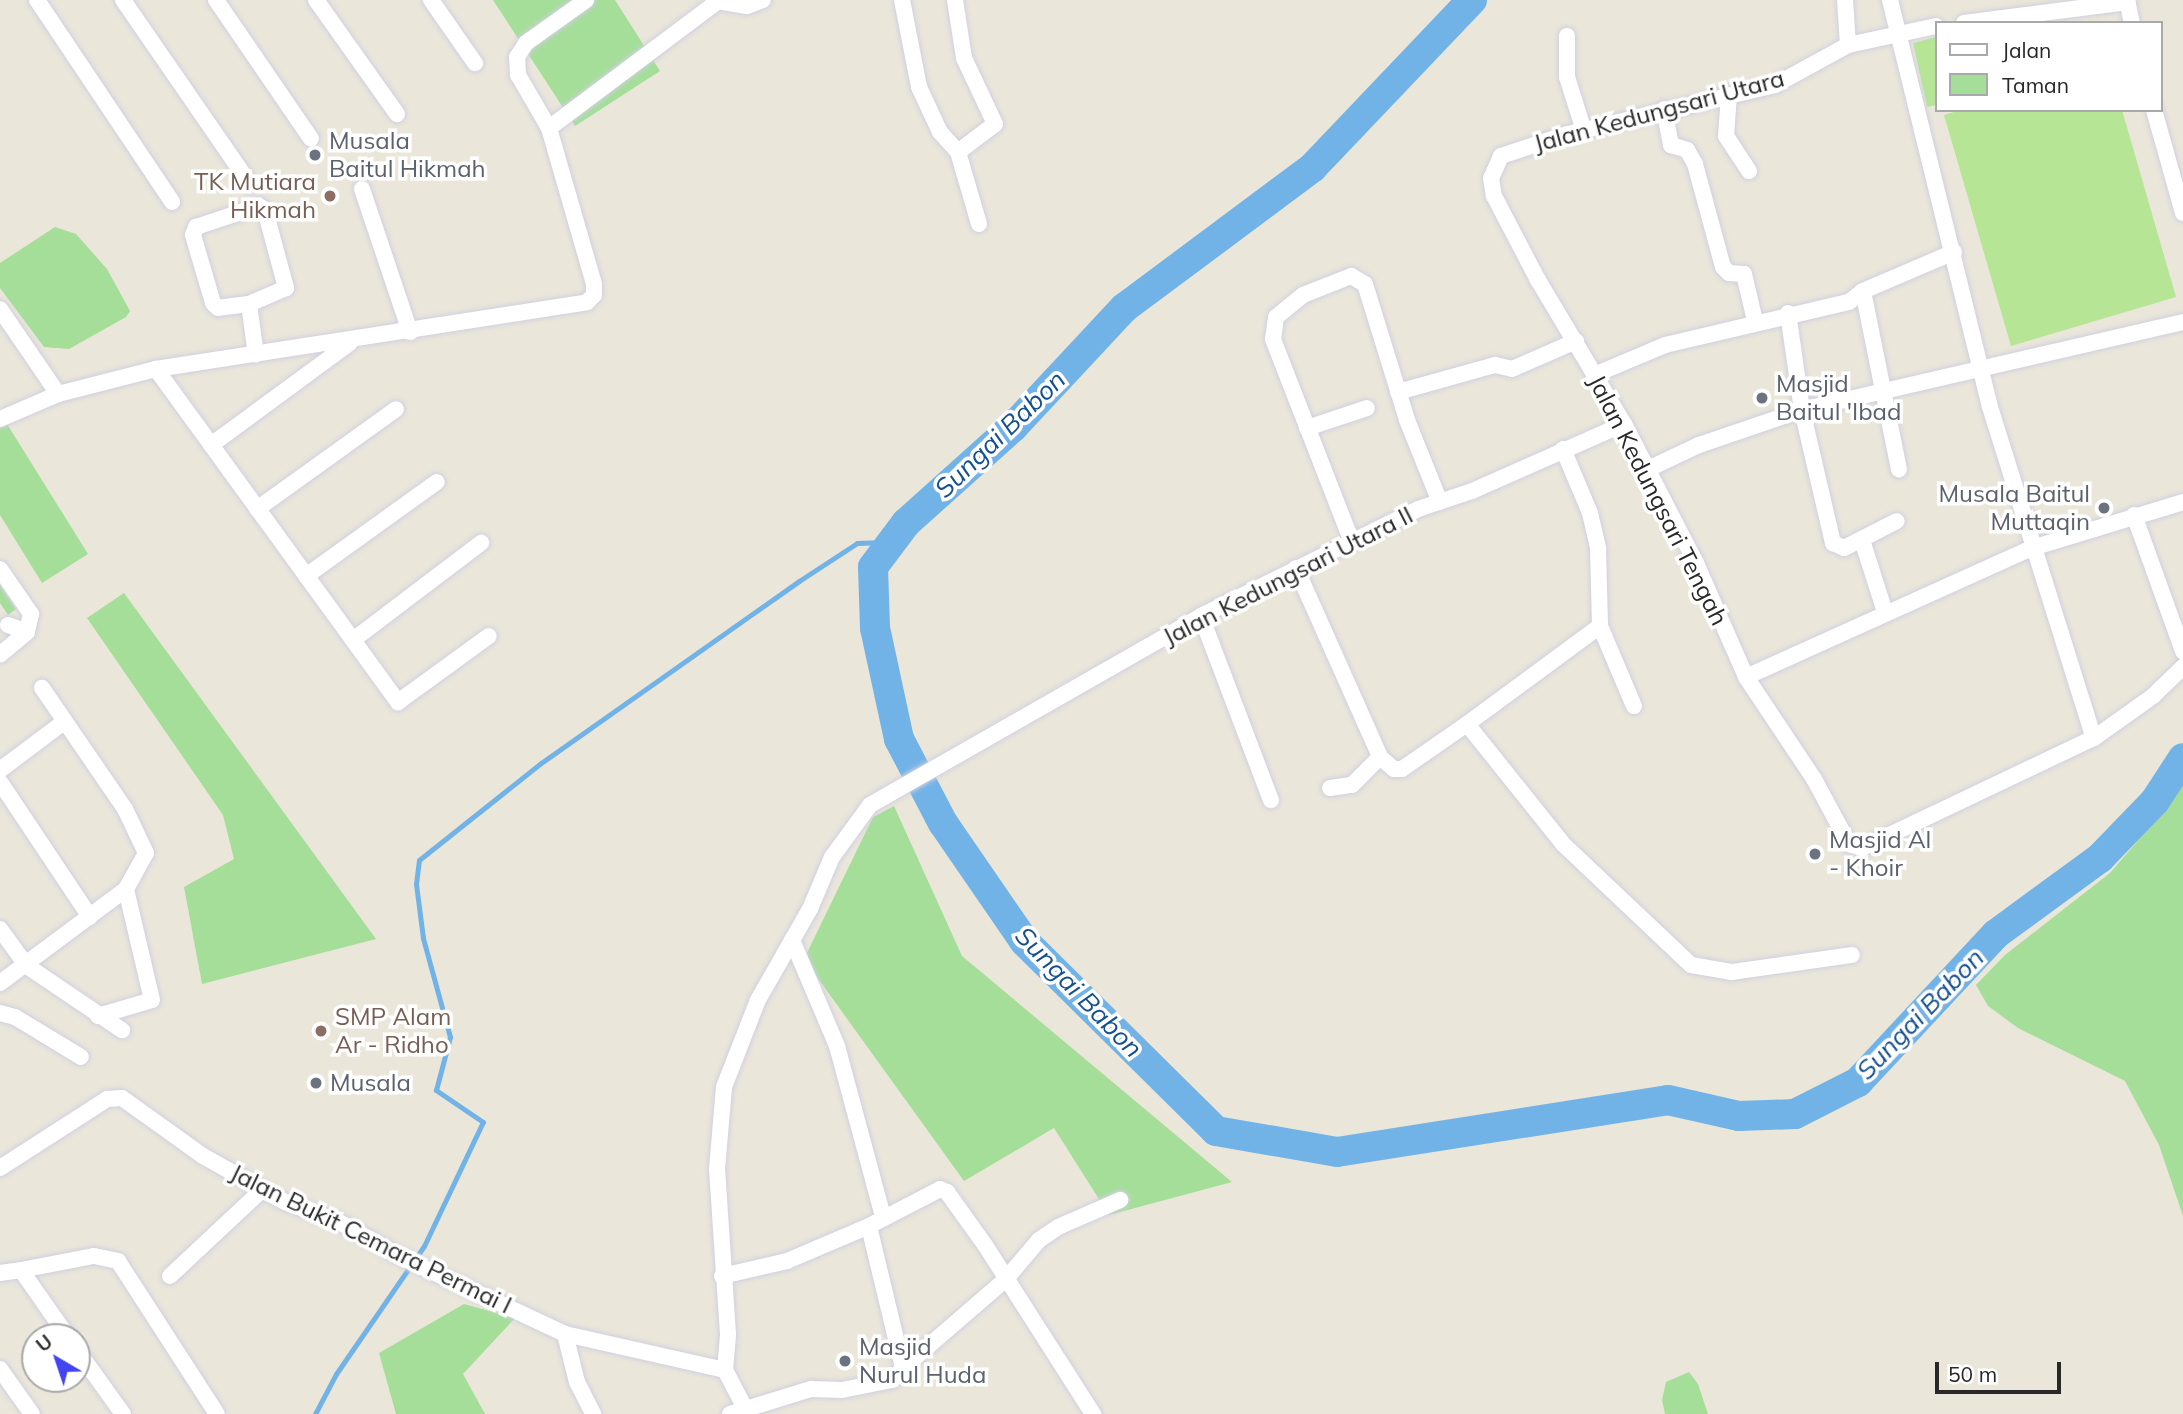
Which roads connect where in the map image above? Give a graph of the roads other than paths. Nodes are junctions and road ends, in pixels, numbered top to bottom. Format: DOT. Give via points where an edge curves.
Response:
graph roads {
  1 [pos="37,0"];
  2 [pos="122,0"];
  3 [pos="216,0"];
  4 [pos="316,0"];
  5 [pos="431,0"];
  6 [pos="586,0"];
  7 [pos="763,0"];
  8 [pos="902,0"];
  9 [pos="955,0"];
  10 [pos="1845,0"];
  11 [pos="1890,0"];
  12 [pos="2128,1"];
  13 [pos="1979,21"];
  14 [pos="2133,21"];
  15 [pos="1934,26"];
  16 [pos="1896,31"];
  17 [pos="1567,36"];
  18 [pos="1847,45"];
  19 [pos="475,63"];
  20 [pos="1729,95"];
  21 [pos="1664,109"];
  22 [pos="2155,112"];
  23 [pos="397,114"];
  24 [pos="549,128"];
  25 [pos="1584,131"];
  26 [pos="311,139"];
  27 [pos="958,152"];
  28 [pos="1749,171"];
  29 [pos="250,184"];
  30 [pos="362,188"];
  31 [pos="1494,195"];
  32 [pos="172,202"];
  33 [pos="2183,213"];
  34 [pos="979,224"];
  35 [pos="1954,252"];
  36 [pos="1863,290"];
  37 [pos="248,304"];
  38 [pos="0,309"];
  39 [pos="1788,313"];
  40 [pos="1755,321"];
  41 [pos="2183,322"];
  42 [pos="410,332"];
  43 [pos="352,341"];
  44 [pos="1576,341"];
  45 [pos="256,355"];
  46 [pos="1980,368"];
  47 [pos="156,369"];
  48 [pos="1594,375"];
  49 [pos="1884,387"];
  50 [pos="1398,392"];
  51 [pos="58,394"];
  52 [pos="1367,408"];
  53 [pos="396,409"];
  54 [pos="1802,410"];
  55 [pos="0,419"];
  56 [pos="1624,424"];
  57 [pos="1307,428"];
  58 [pos="211,445"];
  59 [pos="1563,449"];
  60 [pos="1899,469"];
  61 [pos="1646,470"];
  62 [pos="437,482"];
  63 [pos="1440,502"];
  64 [pos="2183,502"];
  65 [pos="257,509"];
  66 [pos="2134,515"];
  67 [pos="1897,521"];
  68 [pos="1862,540"];
  69 [pos="1352,541"];
  70 [pos="481,543"];
  71 [pos="2032,548"];
  72 [pos="1296,568"];
  73 [pos="0,569"];
  74 [pos="306,576"];
  75 [pos="1885,612"];
  76 [pos="1201,616"];
  77 [pos="3,624"];
  78 [pos="1600,626"];
  79 [pos="27,632"];
  80 [pos="489,636"];
  81 [pos="353,640"];
  82 [pos="2183,651"];
  83 [pos="0,655"];
  84 [pos="2183,667"];
  85 [pos="1746,677"];
  86 [pos="42,688"];
  87 [pos="1634,706"];
  88 [pos="64,722"];
  89 [pos="1467,724"];
  90 [pos="2094,738"];
  91 [pos="1380,757"];
  92 [pos="0,770"];
  93 [pos="0,782"];
  94 [pos="1330,788"];
  95 [pos="1271,800"];
  96 [pos="126,889"];
  97 [pos="90,917"];
  98 [pos="0,929"];
  99 [pos="792,940"];
  100 [pos="1852,955"];
  101 [pos="27,966"];
  102 [pos="0,983"];
  103 [pos="0,1013"];
  104 [pos="98,1016"];
  105 [pos="122,1030"];
  106 [pos="81,1057"];
  107 [pos="0,1168"];
  108 [pos="263,1189"];
  109 [pos="1121,1200"];
  110 [pos="876,1221"];
  111 [pos="21,1270"];
  112 [pos="0,1273"];
  113 [pos="170,1276"];
  114 [pos="722,1276"];
  115 [pos="1004,1280"];
  116 [pos="58,1323"];
  117 [pos="565,1334"];
  118 [pos="903,1368"];
  119 [pos="0,1369"];
  120 [pos="91,1369"];
  121 [pos="725,1370"];
  122 [pos="741,1412"];
  123 [pos="1090,1413"];
  124 [pos="32,1414"];
  125 [pos="123,1414"];
  126 [pos="217,1414"];
  127 [pos="593,1414"];
  1 -- 32 [label="street"];
  2 -- 29 [label="street"];
  3 -- 26 [label="street"];
  4 -- 23 [label="street"];
  5 -- 19 [label="street"];
  6 -- 24 [label="street" via="517,52 518,75"];
  7 -- 24 [label="street" via="747,6 719,1"];
  8 -- 27 [label="street" via="919,87 940,132"];
  9 -- 27 [label="street" via="964,58 995,124"];
  10 -- 18 [label="street"];
  11 -- 16 [label="street"];
  12 -- 13 [label="street"];
  12 -- 14 [label="street"];
  15 -- 16 [label="street, Jalan Kedungsari Utara"];
  16 -- 18 [label="street, Jalan Kedungsari Utara"];
  16 -- 35 [label="street"];
  17 -- 25 [label="street" via="1567,77"];
  18 -- 20 [label="street, Jalan Kedungsari Utara" via="1775,85"];
  20 -- 21 [label="street, Jalan Kedungsari Utara"];
  20 -- 28 [label="street" via="1726,136"];
  21 -- 25 [label="street, Jalan Kedungsari Utara"];
  21 -- 40 [label="street" via="1671,145 1687,150 1695,164 1723,267 1729,273 1744,274"];
  22 -- 33 [label="street"];
  24 -- 42 [label="street" via="594,285 591,299"];
  25 -- 31 [label="street, Jalan Kedungsari Utara" via="1501,156 1491,178"];
  27 -- 34 [label="street"];
  30 -- 42 [label="street"];
  31 -- 44 [label="street, Jalan Kedungsari Tengah"];
  35 -- 36 [label="street"];
  35 -- 46 [label="street"];
  36 -- 39 [label="street" via="1849,302"];
  36 -- 49 [label="street"];
  37 -- 37 [label="street" via="285,288 265,210 259,206 196,227 193,235 213,303 218,308"];
  37 -- 45 [label="street"];
  38 -- 51 [label="street"];
  39 -- 40 [label="street"];
  39 -- 54 [label="street"];
  40 -- 48 [label="street" via="1665,345"];
  41 -- 46 [label="street"];
  42 -- 43 [label="street"];
  43 -- 45 [label="street"];
  43 -- 58 [label="street"];
  44 -- 48 [label="street, Jalan Kedungsari Tengah"];
  44 -- 50 [label="street" via="1512,369 1495,365"];
  45 -- 47 [label="street"];
  46 -- 49 [label="street"];
  46 -- 71 [label="street"];
  47 -- 51 [label="street"];
  47 -- 58 [label="street"];
  48 -- 56 [label="street, Jalan Kedungsari Tengah"];
  49 -- 54 [label="street"];
  49 -- 60 [label="street"];
  50 -- 57 [label="street" via="1365,284 1351,276 1315,290 1284,308 1273,327 1273,339"];
  50 -- 63 [label="street"];
  51 -- 55 [label="street"];
  52 -- 57 [label="street"];
  53 -- 65 [label="street"];
  54 -- 61 [label="street" via="1699,445"];
  54 -- 68 [label="street" via="1833,543 1844,548"];
  56 -- 59 [label="street, Jalan Kedungsari Utara II"];
  56 -- 61 [label="street, Jalan Kedungsari Tengah"];
  57 -- 69 [label="street"];
  58 -- 65 [label="street"];
  59 -- 63 [label="street, Jalan Kedungsari Utara II"];
  59 -- 78 [label="street" via="1590,513 1598,549"];
  61 -- 85 [label="street, Jalan Kedungsari Tengah" via="1696,563"];
  62 -- 74 [label="street"];
  63 -- 69 [label="street, Jalan Kedungsari Utara II"];
  64 -- 66 [label="street"];
  65 -- 74 [label="street"];
  66 -- 71 [label="street"];
  66 -- 82 [label="street"];
  67 -- 68 [label="street"];
  68 -- 75 [label="street"];
  69 -- 72 [label="street, Jalan Kedungsari Utara II"];
  70 -- 81 [label="street"];
  71 -- 75 [label="street"];
  71 -- 90 [label="street"];
  72 -- 76 [label="street, Jalan Kedungsari Utara II"];
  72 -- 91 [label="street"];
  73 -- 79 [label="street" via="31,614"];
  74 -- 81 [label="street"];
  75 -- 85 [label="street"];
  76 -- 95 [label="street"];
  76 -- 99 [label="street, Jalan Kedungsari Utara II" via="965,754 888,792 847,831"];
  77 -- 79 [label="street"];
  78 -- 87 [label="street"];
  78 -- 89 [label="street"];
  79 -- 83 [label="street"];
  80 -- 81 [label="street" via="398,702"];
  84 -- 90 [label="street" via="2154,696"];
  85 -- 90 [label="street, Jalan Kedungsari Tengah" via="1814,779 1844,839 1862,848"];
  86 -- 88 [label="street"];
  88 -- 92 [label="street"];
  88 -- 96 [label="street" via="145,844 144,858"];
  89 -- 91 [label="street" via="1402,769 1394,769"];
  89 -- 100 [label="street" via="1563,844 1691,965 1732,972"];
  91 -- 94 [label="street" via="1352,785"];
  93 -- 97 [label="street"];
  96 -- 97 [label="street"];
  96 -- 104 [label="street" via="152,1000"];
  97 -- 101 [label="street"];
  98 -- 101 [label="street"];
  99 -- 110 [label="street" via="837,1046"];
  99 -- 114 [label="street, Jalan Kedungsari Utara II" via="758,1000 724,1087 717,1170"];
  101 -- 102 [label="street"];
  101 -- 104 [label="street"];
  103 -- 106 [label="street" via="15,1017"];
  104 -- 105 [label="street"];
  107 -- 108 [label="street, Jalan Bukit Cemara Permai I" via="114,1097"];
  108 -- 113 [label="street"];
  108 -- 117 [label="street, Jalan Bukit Cemara Permai I"];
  109 -- 115 [label="street" via="1038,1240"];
  110 -- 114 [label="street" via="787,1261"];
  110 -- 115 [label="street" via="934,1191 947,1192"];
  110 -- 118 [label="street"];
  111 -- 112 [label="street"];
  111 -- 116 [label="street"];
  111 -- 126 [label="street" via="94,1256 118,1261"];
  114 -- 121 [label="street, Jalan Kedungsari Utara II"];
  115 -- 118 [label="street"];
  115 -- 123 [label="street"];
  117 -- 121 [label="street, Jalan Bukit Cemara Permai I"];
  117 -- 127 [label="street" via="577,1382"];
  118 -- 122 [label="street" via="892,1380 842,1390 811,1389"];
  119 -- 124 [label="street"];
  120 -- 125 [label="street"];
  121 -- 122 [label="street"];
}
